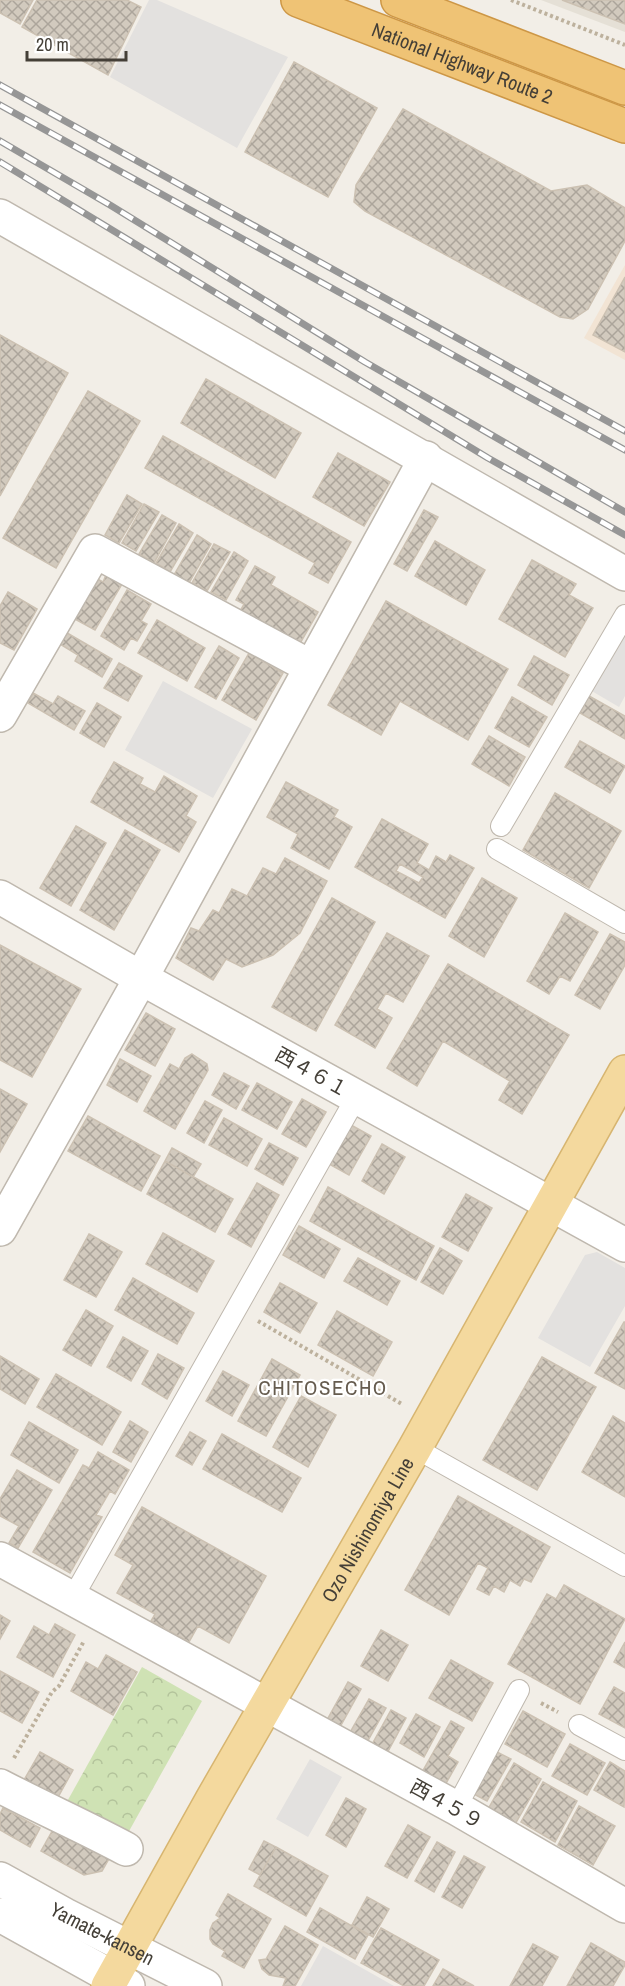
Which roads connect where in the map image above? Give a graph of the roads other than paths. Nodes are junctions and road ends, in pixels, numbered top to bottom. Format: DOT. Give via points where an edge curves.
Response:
graph roads {
  1 [pos="298,0"];
  2 [pos="398,0"];
  3 [pos="625,88"];
  4 [pos="625,126"];
  5 [pos="0,216"];
  6 [pos="426,458"];
  7 [pos="625,574"];
  8 [pos="625,615"];
  9 [pos="311,667"];
  10 [pos="0,715"];
  11 [pos="501,826"];
  12 [pos="497,849"];
  13 [pos="0,897"];
  14 [pos="625,923"];
  15 [pos="141,978"];
  16 [pos="625,1072"];
  17 [pos="357,1096"];
  18 [pos="552,1203"];
  19 [pos="0,1229"];
  20 [pos="625,1245"];
  21 [pos="422,1434"];
  22 [pos="0,1559"];
  23 [pos="625,1566"];
  24 [pos="86,1606"];
  25 [pos="519,1690"];
  26 [pos="267,1705"];
  27 [pos="579,1725"];
  28 [pos="625,1750"];
  29 [pos="6,1774"];
  30 [pos="456,1808"];
  31 [pos="126,1849"];
  32 [pos="0,1878"];
  33 [pos="625,1906"];
  34 [pos="0,1915"];
  35 [pos="129,1947"];
  36 [pos="116,1983"];
  37 [pos="205,1986"];
  1 -- 4 [label="highway, National Highway Route 2"];
  2 -- 3 [label="highway, National Highway Route 2"];
  5 -- 6 [label="street"];
  6 -- 7 [label="street"];
  6 -- 9 [label="street"];
  8 -- 11 [label="lane"];
  9 -- 10 [label="street" via="95,551"];
  9 -- 15 [label="street"];
  12 -- 14 [label="lane"];
  13 -- 15 [label="street, 西４６１"];
  15 -- 17 [label="street, 西４６１"];
  15 -- 19 [label="street"];
  16 -- 18 [label="main road, Ozo Nishinomiya Line"];
  17 -- 18 [label="street, 西４６１"];
  17 -- 24 [label="lane" via="237,1309"];
  18 -- 20 [label="street, 西４６１"];
  18 -- 21 [label="main road, Ozo Nishinomiya Line"];
  21 -- 23 [label="lane"];
  21 -- 26 [label="main road, Ozo Nishinomiya Line"];
  22 -- 24 [label="street, 西４５９"];
  24 -- 26 [label="street, 西４５９"];
  25 -- 30 [label="lane"];
  26 -- 30 [label="street, 西４５９"];
  26 -- 35 [label="main road, Ozo Nishinomiya Line"];
  27 -- 28 [label="lane"];
  29 -- 31 [label="street" via="48,1812"];
  30 -- 33 [label="street, 西４５９"];
  32 -- 35 [label="street, Yamate-kansen"];
  34 -- 36 [label="street, Yamate-kansen"];
  35 -- 36 [label="main road, Ozo Nishinomiya Line"];
  35 -- 37 [label="street, Yamate-kansen"];
}
